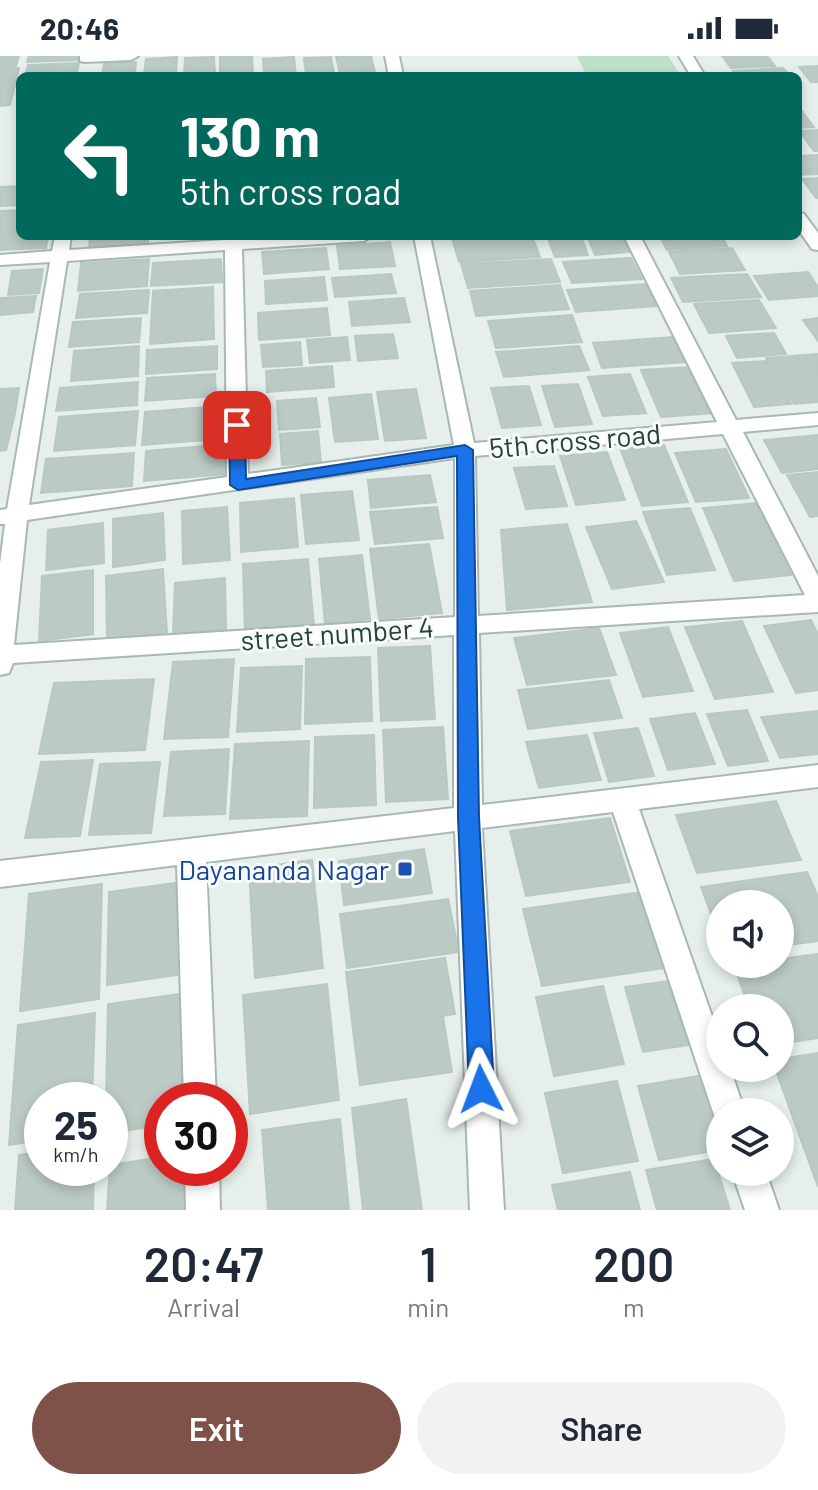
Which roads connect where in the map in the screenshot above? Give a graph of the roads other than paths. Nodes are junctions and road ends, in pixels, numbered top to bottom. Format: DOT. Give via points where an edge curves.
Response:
graph roads {
  1 [pos="131,56"];
  2 [pos="85,57"];
  3 [pos="802,220"];
  4 [pos="233,240"];
  5 [pos="423,240"];
  6 [pos="634,240"];
  7 [pos="818,245"];
  8 [pos="62,246"];
  9 [pos="0,260"];
  10 [pos="818,419"];
  11 [pos="729,427"];
  12 [pos="465,450"];
  13 [pos="238,485"];
  14 [pos="9,516"];
  15 [pos="818,600"];
  16 [pos="467,625"];
  17 [pos="1,655"];
  18 [pos="0,666"];
  19 [pos="818,776"];
  20 [pos="622,799"];
  21 [pos="468,817"];
  22 [pos="191,851"];
  23 [pos="0,874"];
  24 [pos="199,1082"];
  25 [pos="724,1098"];
  26 [pos="202,1186"];
  27 [pos="754,1186"];
  28 [pos="203,1210"];
  29 [pos="487,1210"];
  30 [pos="762,1210"];
  1 -- 2 [label="street"];
  3 -- 7 [label="street"];
  4 -- 8 [label="street"];
  4 -- 13 [label="street"];
  5 -- 12 [label="street"];
  6 -- 11 [label="street"];
  8 -- 9 [label="street"];
  8 -- 14 [label="street"];
  10 -- 11 [label="street, 5th cross road"];
  11 -- 12 [label="street, 5th cross road"];
  11 -- 15 [label="street"];
  12 -- 13 [label="street, 5th cross road"];
  12 -- 16 [label="street"];
  13 -- 14 [label="street, 5th cross road"];
  14 -- 17 [label="street"];
  15 -- 16 [label="street, street number 4"];
  16 -- 17 [label="street, street number 4"];
  16 -- 21 [label="street"];
  17 -- 18 [label="street"];
  19 -- 20 [label="street"];
  20 -- 21 [label="street"];
  20 -- 25 [label="street"];
  21 -- 22 [label="street"];
  21 -- 29 [label="street"];
  22 -- 23 [label="street"];
  22 -- 24 [label="street"];
  26 -- 28 [label="street"];
  27 -- 30 [label="street"];
}
